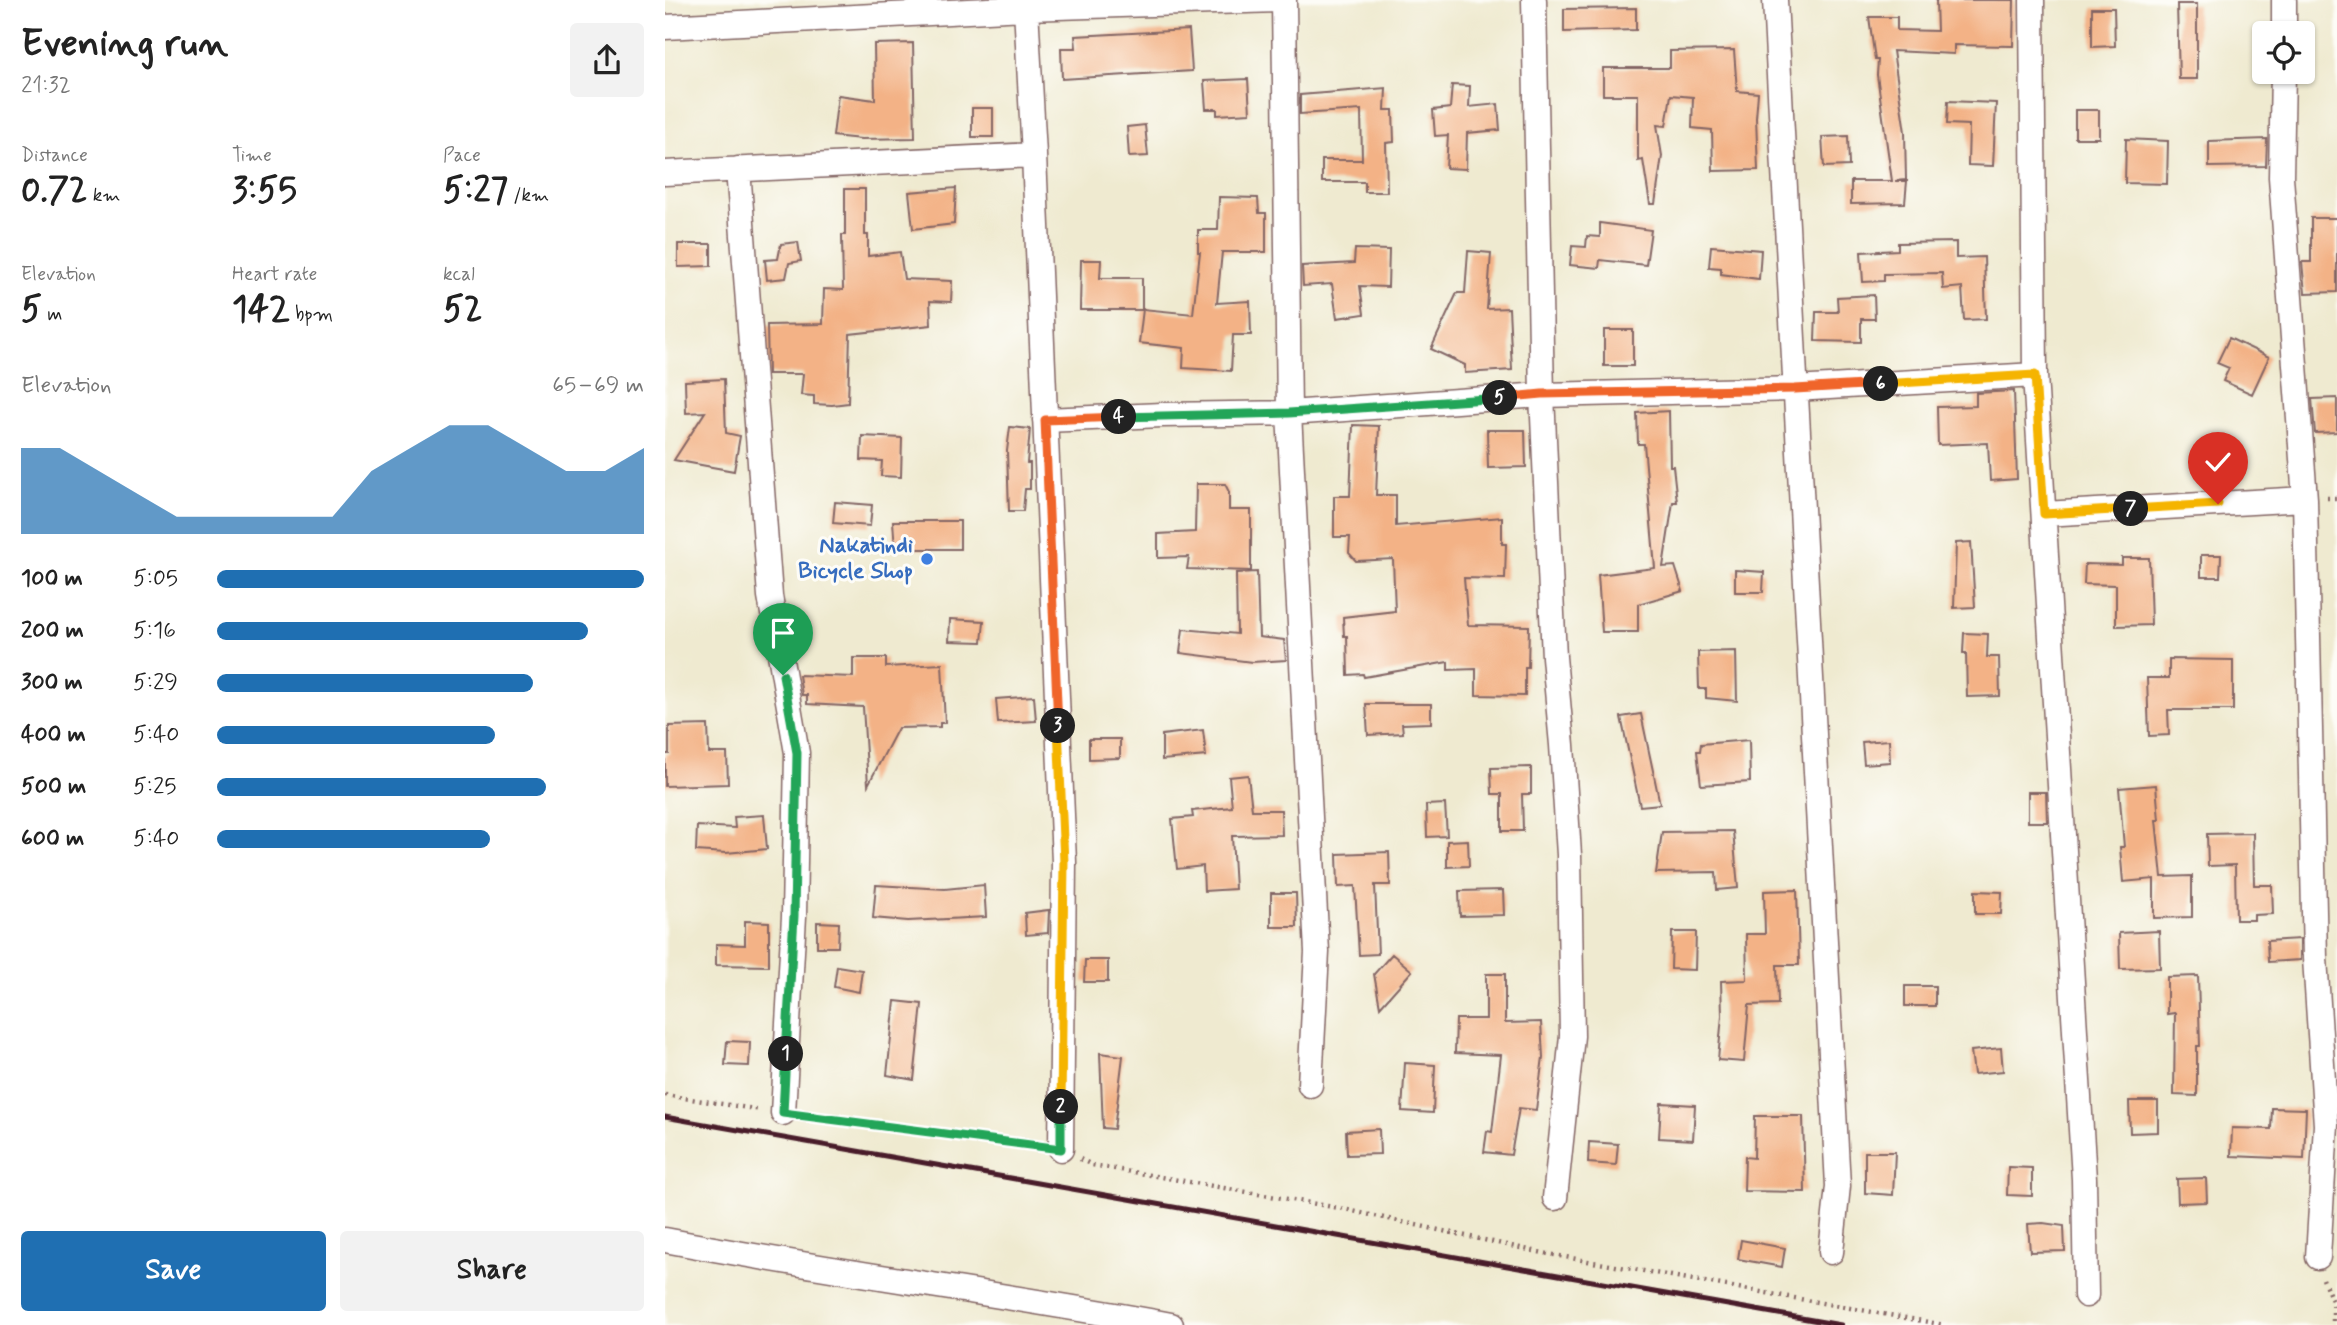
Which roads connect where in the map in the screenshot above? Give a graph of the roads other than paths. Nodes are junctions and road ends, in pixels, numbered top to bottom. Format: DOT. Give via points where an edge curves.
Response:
graph roads {
  1 [pos="1278,0"];
  2 [pos="1284,0"];
  3 [pos="1534,0"];
  4 [pos="1775,0"];
  5 [pos="2032,0"];
  6 [pos="2284,0"];
  7 [pos="1025,4"];
  8 [pos="2284,21"];
  9 [pos="665,27"];
  10 [pos="2283,84"];
  11 [pos="1034,155"];
  12 [pos="738,169"];
  13 [pos="665,173"];
  14 [pos="2035,375"];
  15 [pos="1795,389"];
  16 [pos="1542,394"];
  17 [pos="1289,413"];
  18 [pos="1045,420"];
  19 [pos="2305,499"];
  20 [pos="2044,514"];
  21 [pos="1310,1085"];
  22 [pos="783,1113"];
  23 [pos="1061,1149"];
  24 [pos="1555,1198"];
  25 [pos="665,1240"];
  26 [pos="1831,1252"];
  27 [pos="2318,1257"];
  28 [pos="2086,1294"];
  29 [pos="1171,1325"];
  1 -- 7 [label="street"];
  2 -- 17 [label="street"];
  3 -- 16 [label="street"];
  4 -- 15 [label="street"];
  5 -- 14 [label="street"];
  6 -- 8 [label="street"];
  7 -- 9 [label="street"];
  7 -- 11 [label="street"];
  10 -- 19 [label="street" via="2281,177"];
  11 -- 12 [label="street"];
  11 -- 18 [label="street"];
  12 -- 13 [label="street"];
  12 -- 22 [label="street" via="770,596 797,753"];
  14 -- 15 [label="street"];
  14 -- 20 [label="street"];
  15 -- 16 [label="street"];
  15 -- 26 [label="street" via="1838,1186"];
  16 -- 17 [label="street"];
  16 -- 24 [label="street" via="1569,869 1571,1036"];
  17 -- 18 [label="street"];
  17 -- 21 [label="street" via="1317,952"];
  18 -- 23 [label="street" via="1064,862"];
  19 -- 20 [label="street"];
  19 -- 27 [label="street" via="2315,958 2326,1125"];
  20 -- 28 [label="street" via="2084,1179"];
  25 -- 29 [label="street"];
}
